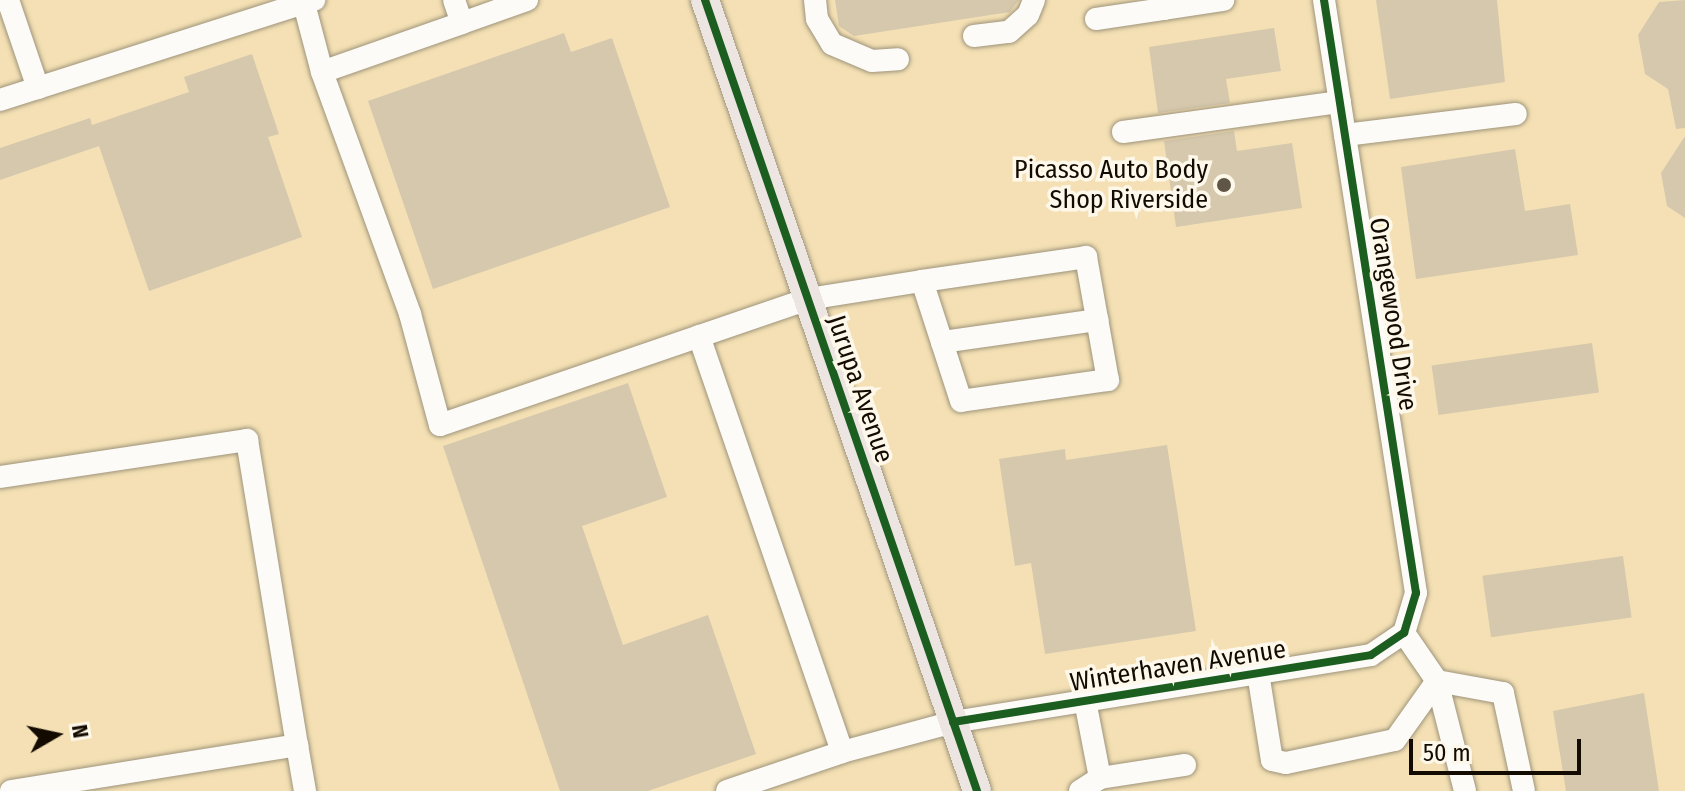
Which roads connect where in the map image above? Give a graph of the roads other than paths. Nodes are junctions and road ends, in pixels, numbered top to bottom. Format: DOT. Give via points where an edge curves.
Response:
graph roads {
  1 [pos="8,0"];
  2 [pos="454,0"];
  3 [pos="527,0"];
  4 [pos="705,0"];
  5 [pos="815,0"];
  6 [pos="1034,0"];
  7 [pos="1223,0"];
  8 [pos="1324,0"];
  9 [pos="307,1"];
  10 [pos="1164,5"];
  11 [pos="1096,19"];
  12 [pos="462,23"];
  13 [pos="974,36"];
  14 [pos="898,59"];
  15 [pos="322,72"];
  16 [pos="38,88"];
  17 [pos="0,100"];
  18 [pos="1340,102"];
  19 [pos="1516,114"];
  20 [pos="1123,132"];
  21 [pos="1345,135"];
  22 [pos="922,281"];
  23 [pos="808,299"];
  24 [pos="1097,320"];
  25 [pos="699,336"];
  26 [pos="942,342"];
  27 [pos="0,477"];
  28 [pos="1404,633"];
  29 [pos="1258,673"];
  30 [pos="1437,681"];
  31 [pos="1085,701"];
  32 [pos="953,722"];
  33 [pos="297,745"];
  34 [pos="842,752"];
  35 [pos="1185,765"];
  36 [pos="1100,778"];
  37 [pos="11,791"];
  38 [pos="305,791"];
  39 [pos="727,791"];
  40 [pos="977,791"];
  41 [pos="1080,791"];
  42 [pos="1465,791"];
  43 [pos="1524,791"];
  1 -- 16 [label="street"];
  2 -- 12 [label="street"];
  3 -- 12 [label="street"];
  4 -- 23 [label="main road, Jurupa Avenue"];
  5 -- 14 [label="street" via="817,19 832,44 872,61"];
  6 -- 13 [label="street" via="1028,15 1009,32"];
  7 -- 10 [label="street"];
  8 -- 18 [label="street, Orangewood Drive"];
  9 -- 15 [label="street"];
  9 -- 16 [label="street"];
  10 -- 11 [label="street"];
  12 -- 15 [label="street"];
  15 -- 25 [label="street" via="410,314 440,425"];
  16 -- 17 [label="street"];
  18 -- 20 [label="street"];
  18 -- 21 [label="street, Orangewood Drive"];
  19 -- 21 [label="street"];
  21 -- 28 [label="street, Orangewood Drive" via="1416,593"];
  22 -- 23 [label="street"];
  22 -- 24 [label="street" via="1086,257"];
  22 -- 26 [label="street"];
  23 -- 25 [label="street"];
  23 -- 32 [label="main road, Jurupa Avenue"];
  24 -- 26 [label="street"];
  24 -- 26 [label="street" via="1108,380 961,401"];
  25 -- 34 [label="street"];
  27 -- 33 [label="street" via="247,440"];
  28 -- 29 [label="street, Winterhaven Avenue" via="1371,655"];
  28 -- 30 [label="street"];
  29 -- 30 [label="street" via="1272,760 1286,763 1395,740"];
  29 -- 31 [label="street, Winterhaven Avenue"];
  30 -- 42 [label="street"];
  30 -- 43 [label="street" via="1503,693"];
  31 -- 32 [label="street, Winterhaven Avenue"];
  31 -- 36 [label="street"];
  32 -- 34 [label="street, Winterhaven Avenue"];
  32 -- 40 [label="main road, Jurupa Avenue"];
  33 -- 37 [label="street"];
  33 -- 38 [label="street"];
  34 -- 39 [label="street, Winterhaven Avenue"];
  35 -- 36 [label="street"];
  36 -- 41 [label="street"];
}
